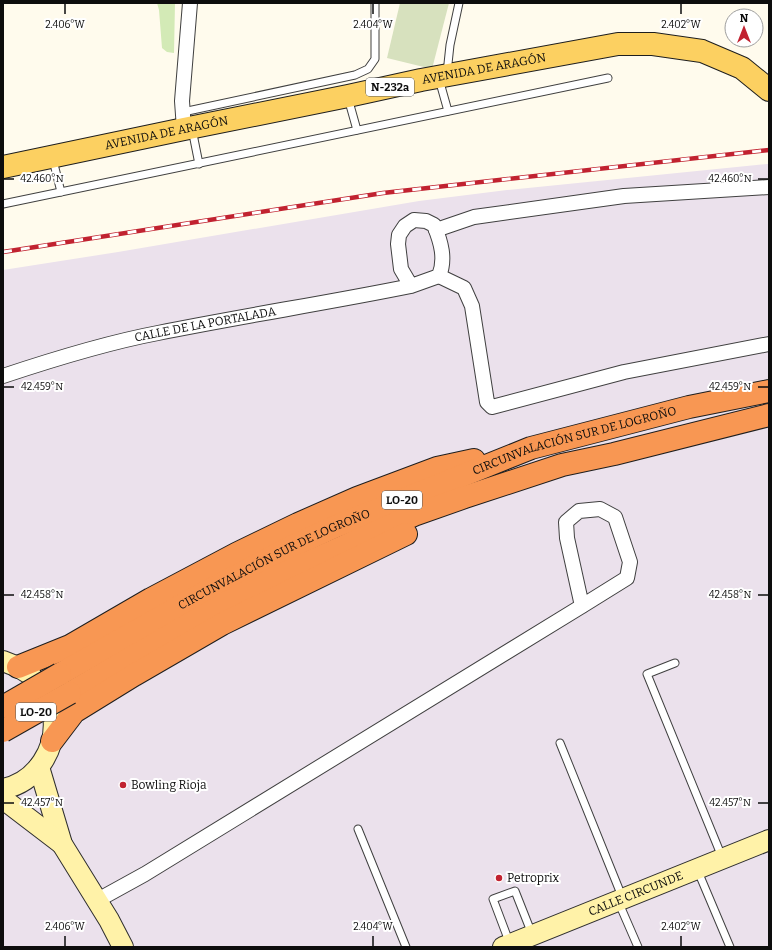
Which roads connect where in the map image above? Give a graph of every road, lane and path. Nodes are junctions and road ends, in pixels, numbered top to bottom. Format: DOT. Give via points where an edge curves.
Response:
graph roads {
  1 [pos="190,3"];
  2 [pos="375,3"];
  3 [pos="459,3"];
  4 [pos="443,76"];
  5 [pos="608,78"];
  6 [pos="769,90"];
  7 [pos="348,96"];
  8 [pos="448,111"];
  9 [pos="186,123"];
  10 [pos="357,130"];
  11 [pos="52,157"];
  12 [pos="199,164"];
  13 [pos="3,167"];
  14 [pos="769,187"];
  15 [pos="61,192"];
  16 [pos="3,204"];
  17 [pos="436,230"];
  18 [pos="439,276"];
  19 [pos="411,286"];
  20 [pos="769,344"];
  21 [pos="3,376"];
  22 [pos="769,391"];
  23 [pos="769,414"];
  24 [pos="532,448"];
  25 [pos="614,454"];
  26 [pos="582,606"];
  27 [pos="675,663"];
  28 [pos="17,668"];
  29 [pos="65,683"];
  30 [pos="3,707"];
  31 [pos="53,714"];
  32 [pos="3,731"];
  33 [pos="52,741"];
  34 [pos="560,743"];
  35 [pos="39,767"];
  36 [pos="3,789"];
  37 [pos="3,799"];
  38 [pos="358,829"];
  39 [pos="769,840"];
  40 [pos="62,844"];
  41 [pos="723,859"];
  42 [pos="697,869"];
  43 [pos="620,900"];
  44 [pos="96,901"];
  45 [pos="533,935"];
  46 [pos="507,945"];
  47 [pos="123,947"];
  48 [pos="406,947"];
  49 [pos="638,947"];
  50 [pos="730,947"];
  1 -- 9 [label="street" via="182,101"];
  2 -- 9 [label="lane" via="375,59 368,69 355,75"];
  3 -- 4 [label="lane"];
  4 -- 6 [label="main road, AVENIDA DE ARAGÓN / N-232a" via="618,44 653,44 702,51 742,68"];
  4 -- 7 [label="main road, AVENIDA DE ARAGÓN / N-232a"];
  4 -- 8 [label="lane"];
  5 -- 8 [label="lane"];
  7 -- 9 [label="main road, AVENIDA DE ARAGÓN / N-232a"];
  7 -- 10 [label="lane"];
  8 -- 10 [label="lane"];
  9 -- 11 [label="main road, AVENIDA DE ARAGÓN / N-232a"];
  9 -- 12 [label="lane"];
  10 -- 12 [label="lane"];
  11 -- 13 [label="main road, AVENIDA DE ARAGÓN / N-232a"];
  11 -- 15 [label="lane"];
  12 -- 15 [label="lane"];
  14 -- 17 [label="street" via="624,196 474,217"];
  15 -- 16 [label="lane"];
  17 -- 18 [label="street" via="443,254"];
  17 -- 19 [label="street" via="430,223 414,220 405,226 399,235 401,269"];
  18 -- 19 [label="street, CALLE DE LA PORTALADA"];
  18 -- 20 [label="street" via="464,288 472,306 487,402 492,407 624,372"];
  19 -- 21 [label="street, CALLE DE LA PORTALADA" via="157,333 101,346"];
  22 -- 24 [label="highway, CIRCUNVALACIÓN SUR DE LOGROÑO / LO-20" via="689,407"];
  23 -- 25 [label="highway, CIRCUNVALACIÓN SUR DE LOGROÑO / LO-20"];
  24 -- 28 [label="highway" via="437,468 357,498 236,554 70,646"];
  24 -- 29 [label="highway, CIRCUNVALACIÓN SUR DE LOGROÑO / LO-20" via="334,527 291,547 196,597"];
  25 -- 29 [label="highway, CIRCUNVALACIÓN SUR DE LOGROÑO / LO-20" via="562,465 414,516 282,574"];
  25 -- 33 [label="highway" via="423,526 222,624 74,712"];
  26 -- 26 [label="street" via="627,578 630,562 615,517 600,510 579,510 566,522 567,538"];
  26 -- 44 [label="street" via="152,870"];
  27 -- 41 [label="lane" via="647,674"];
  29 -- 30 [label="highway, CIRCUNVALACIÓN SUR DE LOGROÑO / LO-20, bridge"];
  29 -- 32 [label="highway, CIRCUNVALACIÓN SUR DE LOGROÑO / LO-20, bridge"];
  31 -- 33 [label="main road"];
  33 -- 35 [label="main road"];
  34 -- 43 [label="lane"];
  35 -- 36 [label="main road" via="26,779"];
  35 -- 40 [label="main road"];
  37 -- 40 [label="main road"];
  38 -- 48 [label="lane"];
  39 -- 41 [label="main road, CALLE CIRCUNDE"];
  40 -- 44 [label="main road"];
  41 -- 42 [label="main road, CALLE CIRCUNDE"];
  42 -- 43 [label="main road, CALLE CIRCUNDE"];
  42 -- 50 [label="lane"];
  43 -- 45 [label="main road, CALLE CIRCUNDE"];
  43 -- 49 [label="lane"];
  44 -- 47 [label="main road"];
  45 -- 46 [label="main road, CALLE CIRCUNDE"];
  45 -- 46 [label="lane" via="515,891 493,899"];
}
